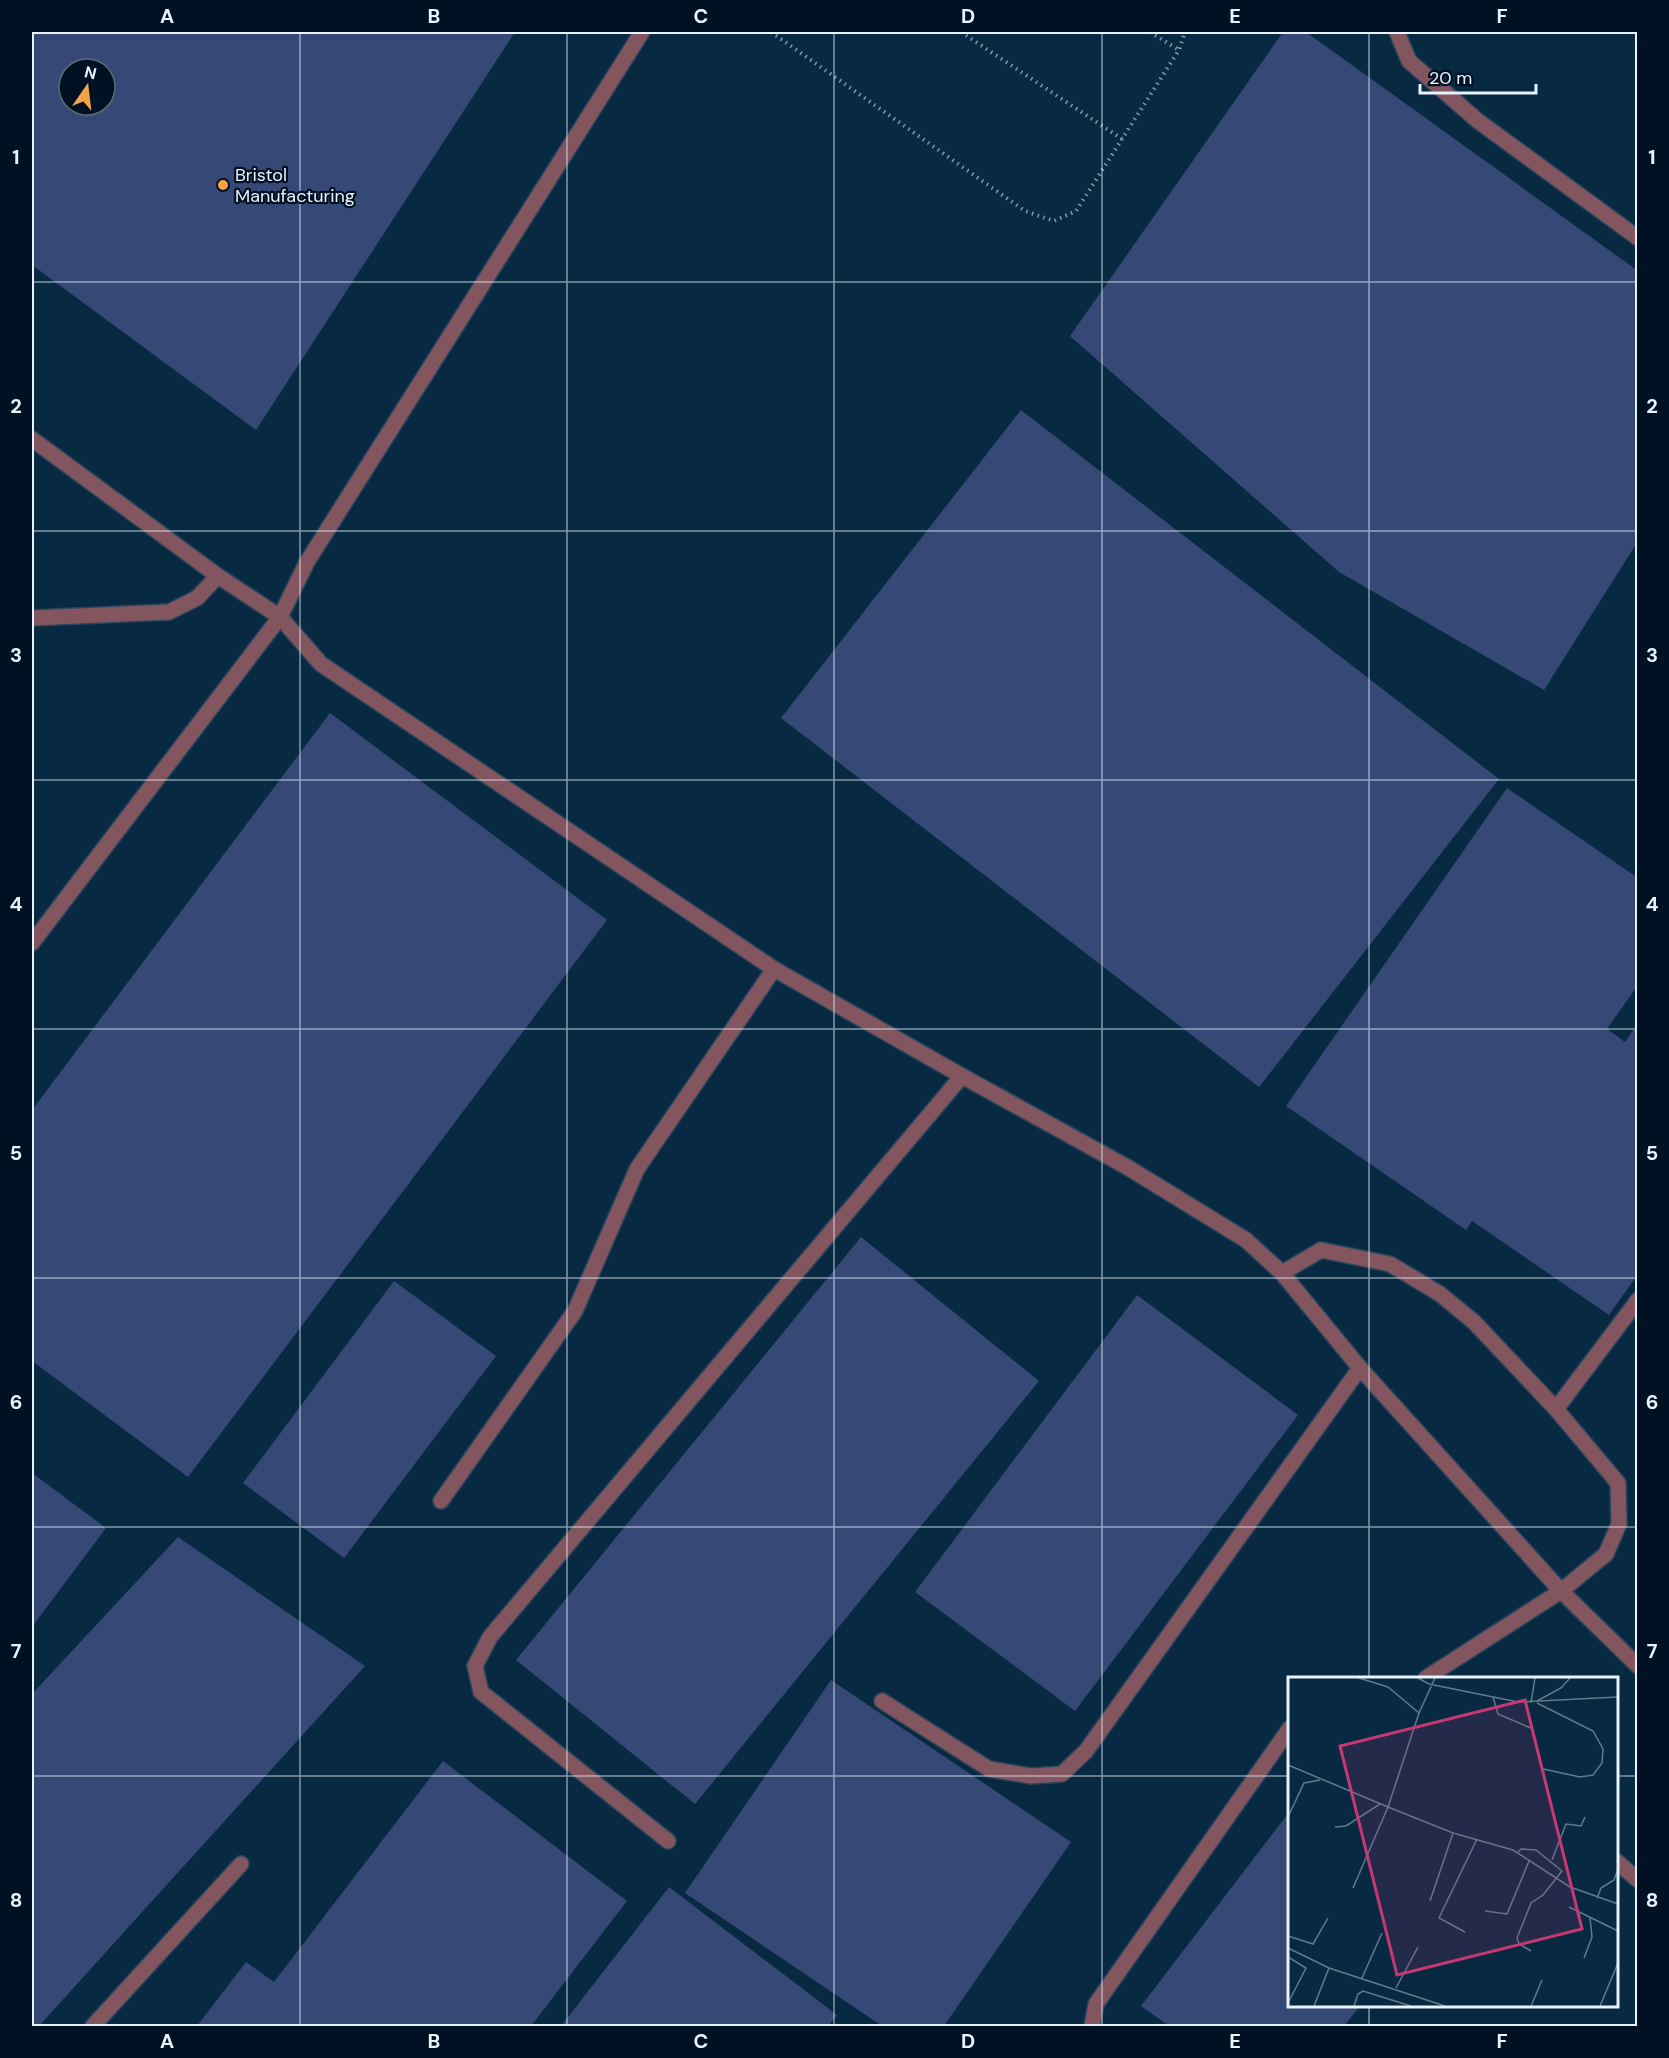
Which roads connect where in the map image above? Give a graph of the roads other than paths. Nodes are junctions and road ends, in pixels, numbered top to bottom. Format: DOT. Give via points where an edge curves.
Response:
graph roads {
  1 [pos="642,32"];
  2 [pos="1397,32"];
  3 [pos="1638,238"];
  4 [pos="32,439"];
  5 [pos="218,576"];
  6 [pos="279,617"];
  7 [pos="32,618"];
  8 [pos="32,943"];
  9 [pos="774,969"];
  10 [pos="962,1076"];
  11 [pos="1282,1273"];
  12 [pos="1638,1300"];
  13 [pos="1360,1368"];
  14 [pos="1556,1409"];
  15 [pos="441,1501"];
  16 [pos="1561,1591"];
  17 [pos="1638,1666"];
  18 [pos="1428,1677"];
  19 [pos="882,1701"];
  20 [pos="1288,1731"];
  21 [pos="668,1840"];
  22 [pos="1618,1862"];
  23 [pos="241,1864"];
  24 [pos="1638,1880"];
  25 [pos="93,2026"];
  26 [pos="1092,2026"];
  1 -- 6 [label="street" via="307,562"];
  2 -- 3 [label="street" via="1409,62 1478,122"];
  4 -- 5 [label="street"];
  5 -- 6 [label="street"];
  5 -- 7 [label="street" via="198,598 169,612"];
  6 -- 8 [label="street"];
  6 -- 9 [label="street" via="321,664"];
  9 -- 10 [label="street"];
  9 -- 15 [label="street" via="637,1169 575,1311"];
  10 -- 11 [label="street" via="1126,1167 1246,1240"];
  10 -- 21 [label="street" via="490,1637 475,1666 481,1692"];
  11 -- 13 [label="street"];
  11 -- 14 [label="street" via="1321,1250 1390,1264 1440,1294 1474,1322"];
  12 -- 14 [label="street"];
  13 -- 16 [label="street"];
  13 -- 19 [label="street" via="1086,1751 1062,1774 1031,1776 990,1769"];
  14 -- 16 [label="street" via="1618,1483 1619,1524 1606,1554"];
  16 -- 17 [label="street"];
  16 -- 18 [label="street"];
  20 -- 26 [label="street" via="1096,2004"];
  22 -- 24 [label="street"];
  23 -- 25 [label="street"];
}
